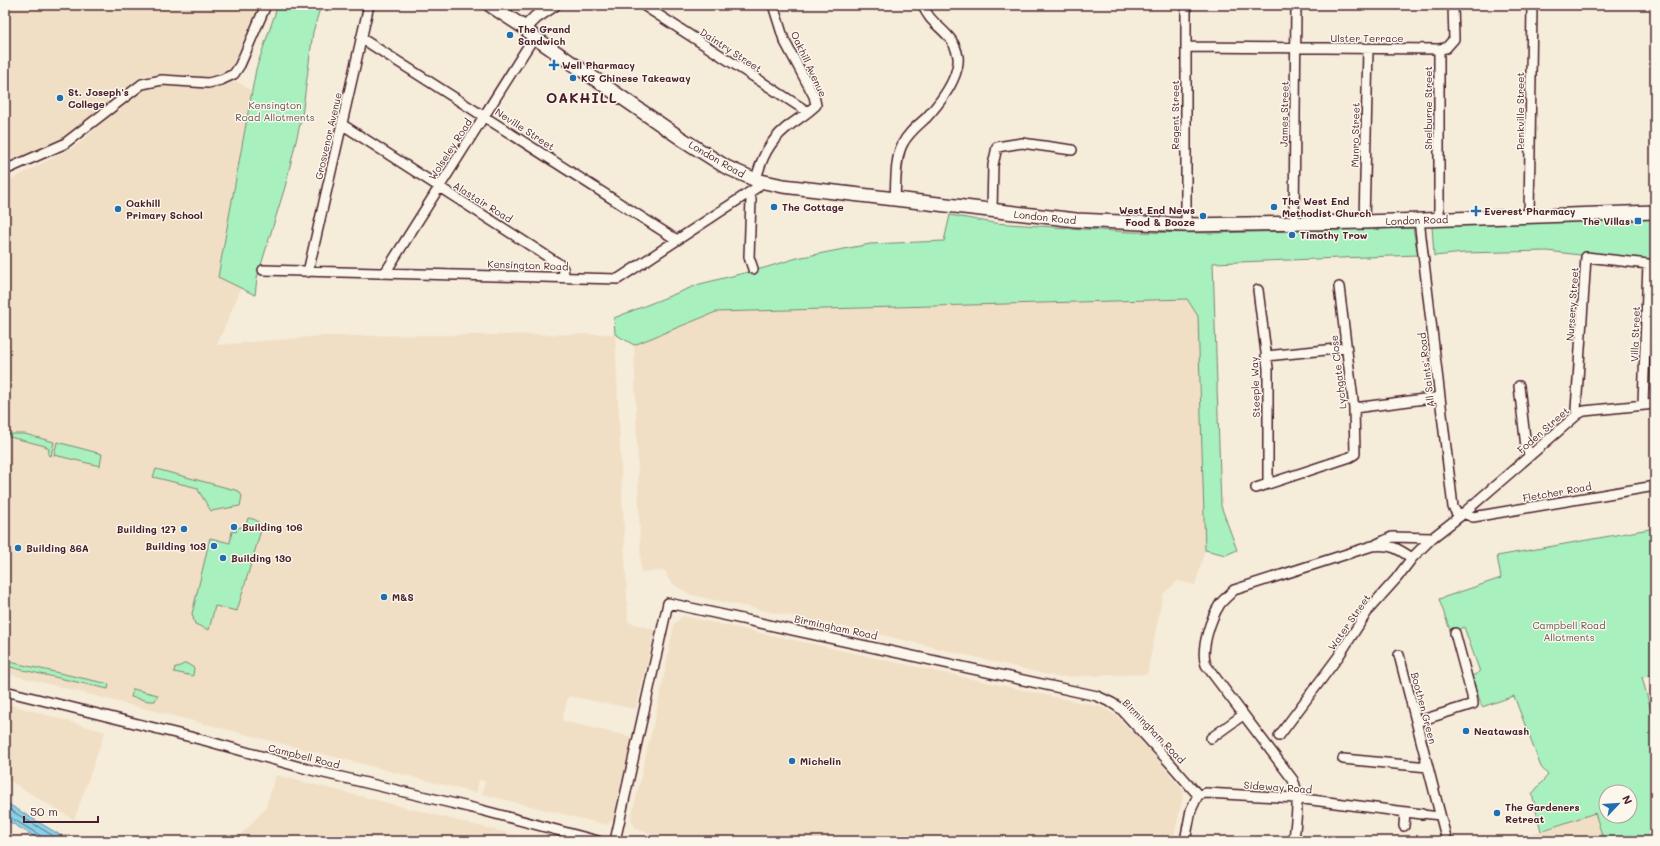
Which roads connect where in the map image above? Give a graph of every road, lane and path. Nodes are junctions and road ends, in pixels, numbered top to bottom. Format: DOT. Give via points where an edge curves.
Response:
graph roads {
  1 [pos="266,5"];
  2 [pos="369,5"];
  3 [pos="490,5"];
  4 [pos="554,5"];
  5 [pos="643,5"];
  6 [pos="773,5"];
  7 [pos="923,5"];
  8 [pos="1186,5"];
  9 [pos="1296,5"];
  10 [pos="1453,5"];
  11 [pos="1532,5"];
  12 [pos="530,32"];
  13 [pos="361,38"];
  14 [pos="1186,47"];
  15 [pos="1295,48"];
  16 [pos="1368,49"];
  17 [pos="1439,49"];
  18 [pos="808,112"];
  19 [pos="484,116"];
  20 [pos="343,125"];
  21 [pos="1072,150"];
  22 [pos="5,170"];
  23 [pos="759,181"];
  24 [pos="439,187"];
  25 [pos="748,193"];
  26 [pos="895,200"];
  27 [pos="992,211"];
  28 [pos="1655,212"];
  29 [pos="1529,216"];
  30 [pos="1439,219"];
  31 [pos="1419,220"];
  32 [pos="1364,222"];
  33 [pos="1294,224"];
  34 [pos="1186,225"];
  35 [pos="677,240"];
  36 [pos="1648,264"];
  37 [pos="753,269"];
  38 [pos="264,270"];
  39 [pos="308,272"];
  40 [pos="385,273"];
  41 [pos="564,277"];
  42 [pos="1339,287"];
  43 [pos="1258,290"];
  44 [pos="1346,348"];
  45 [pos="1266,356"];
  46 [pos="1519,386"];
  47 [pos="1440,397"];
  48 [pos="1643,404"];
  49 [pos="1655,404"];
  50 [pos="1354,408"];
  51 [pos="1578,414"];
  52 [pos="1530,456"];
  53 [pos="1268,484"];
  54 [pos="1655,486"];
  55 [pos="1256,488"];
  56 [pos="1461,515"];
  57 [pos="1432,538"];
  58 [pos="1372,546"];
  59 [pos="1412,558"];
  60 [pos="1455,633"];
  61 [pos="1399,655"];
  62 [pos="5,691"];
  63 [pos="1243,715"];
  64 [pos="1416,722"];
  65 [pos="1279,736"];
  66 [pos="1211,738"];
  67 [pos="1343,759"];
  68 [pos="1428,767"];
  69 [pos="1198,795"];
  70 [pos="1296,798"];
  71 [pos="1405,812"];
  72 [pos="1422,814"];
  73 [pos="1440,816"];
  74 [pos="1404,826"];
  75 [pos="598,841"];
  76 [pos="615,841"];
  77 [pos="1185,841"];
  78 [pos="1294,841"];
  79 [pos="1447,841"];
  1 -- 22 [label="street" via="234,74 208,83 162,80 142,84 64,144"];
  2 -- 13 [label="street, Grosvenor Avenue"];
  3 -- 12 [label="main road, London Road"];
  4 -- 12 [label="street" via="536,16"];
  5 -- 18 [label="street, Daintry Street"];
  6 -- 18 [label="street, Oakhill Avenue" via="784,40 816,100 816,105"];
  7 -- 26 [label="street" via="931,20 946,31 955,44 959,58 952,83 939,103 905,138 901,147"];
  8 -- 14 [label="street, Regent Street"];
  9 -- 15 [label="street, James Street"];
  10 -- 17 [label="street" via="1454,39 1446,48"];
  11 -- 29 [label="street, Penkville Street"];
  12 -- 19 [label="street, Wolseley Road"];
  12 -- 23 [label="main road, London Road" via="682,139 726,167"];
  13 -- 19 [label="street, Neville Street"];
  13 -- 20 [label="street, Grosvenor Avenue"];
  14 -- 15 [label="street, Ulster Terrace"];
  14 -- 34 [label="street, Regent Street"];
  15 -- 16 [label="street, Ulster Terrace"];
  15 -- 33 [label="street, James Street"];
  16 -- 17 [label="street, Ulster Terrace"];
  16 -- 32 [label="street, Munro Street"];
  17 -- 30 [label="street, Shelburne Street"];
  18 -- 23 [label="street" via="770,144 760,163"];
  19 -- 24 [label="street, Wolseley Road"];
  19 -- 35 [label="street, Neville Street"];
  20 -- 24 [label="street, Alastair Road"];
  20 -- 39 [label="street, Grosvenor Avenue"];
  21 -- 27 [label="street" via="1022,143 997,147 993,165"];
  23 -- 25 [label="street, Kensington Road"];
  23 -- 26 [label="main road, London Road"];
  24 -- 40 [label="street, Wolseley Road"];
  24 -- 41 [label="street, Alastair Road" via="562,266"];
  25 -- 35 [label="street, Kensington Road"];
  25 -- 37 [label="street" via="752,199 749,257"];
  26 -- 27 [label="main road, London Road"];
  27 -- 34 [label="main road, London Road" via="1076,220"];
  28 -- 29 [label="main road, London Road"];
  29 -- 30 [label="main road, London Road"];
  30 -- 31 [label="main road, London Road"];
  31 -- 32 [label="main road, London Road"];
  31 -- 47 [label="street, All Saints' Road"];
  32 -- 33 [label="main road, London Road"];
  33 -- 34 [label="main road, London Road"];
  35 -- 41 [label="street, Kensington Road" via="618,279"];
  36 -- 48 [label="street, Villa Street"];
  36 -- 51 [label="street, Nursery Street" via="1586,257 1576,410"];
  38 -- 39 [label="street, Kensington Road"];
  39 -- 40 [label="street, Kensington Road"];
  40 -- 41 [label="street, Kensington Road"];
  42 -- 44 [label="street, Lychgate Close"];
  43 -- 45 [label="street, Steeple Way"];
  44 -- 45 [label="street"];
  44 -- 50 [label="street, Lychgate Close"];
  45 -- 53 [label="street, Steeple Way"];
  46 -- 52 [label="street" via="1526,447"];
  47 -- 50 [label="street"];
  47 -- 56 [label="street, All Saints' Road" via="1453,507"];
  48 -- 49 [label="street, Foden Street"];
  48 -- 51 [label="street, Foden Street" via="1584,411"];
  50 -- 53 [label="street, Lychgate Close" via="1356,454"];
  51 -- 52 [label="street, Foden Street"];
  52 -- 56 [label="street, Foden Street"];
  53 -- 55 [label="street"];
  54 -- 56 [label="street, Fletcher Road" via="1473,518"];
  56 -- 57 [label="street, Water Street"];
  57 -- 58 [label="street" via="1392,537"];
  57 -- 59 [label="street, Water Street"];
  58 -- 59 [label="street" via="1385,544 1396,547"];
  58 -- 63 [label="street" via="1234,590 1221,602 1209,630 1203,658"];
  59 -- 65 [label="street, Water Street" via="1369,609 1338,657"];
  60 -- 64 [label="street" via="1473,704"];
  61 -- 64 [label="street, Boothen Green"];
  62 -- 75 [label="street, Campbell Road"];
  63 -- 66 [label="street"];
  63 -- 70 [label="street" via="1293,780"];
  64 -- 68 [label="street, Boothen Green"];
  67 -- 68 [label="street"];
  68 -- 73 [label="street, Boothen Green"];
  69 -- 70 [label="street, Sideway Road" via="1206,793"];
  69 -- 76 [label="street, Birmingham Road" via="1121,709 1097,696 668,603"];
  69 -- 77 [label="street" via="1191,810"];
  70 -- 71 [label="street, Sideway Road"];
  70 -- 78 [label="street"];
  71 -- 72 [label="street, Sideway Road"];
  71 -- 74 [label="street"];
  72 -- 73 [label="street, Sideway Road"];
  73 -- 79 [label="street, Boothen Green"];
}
